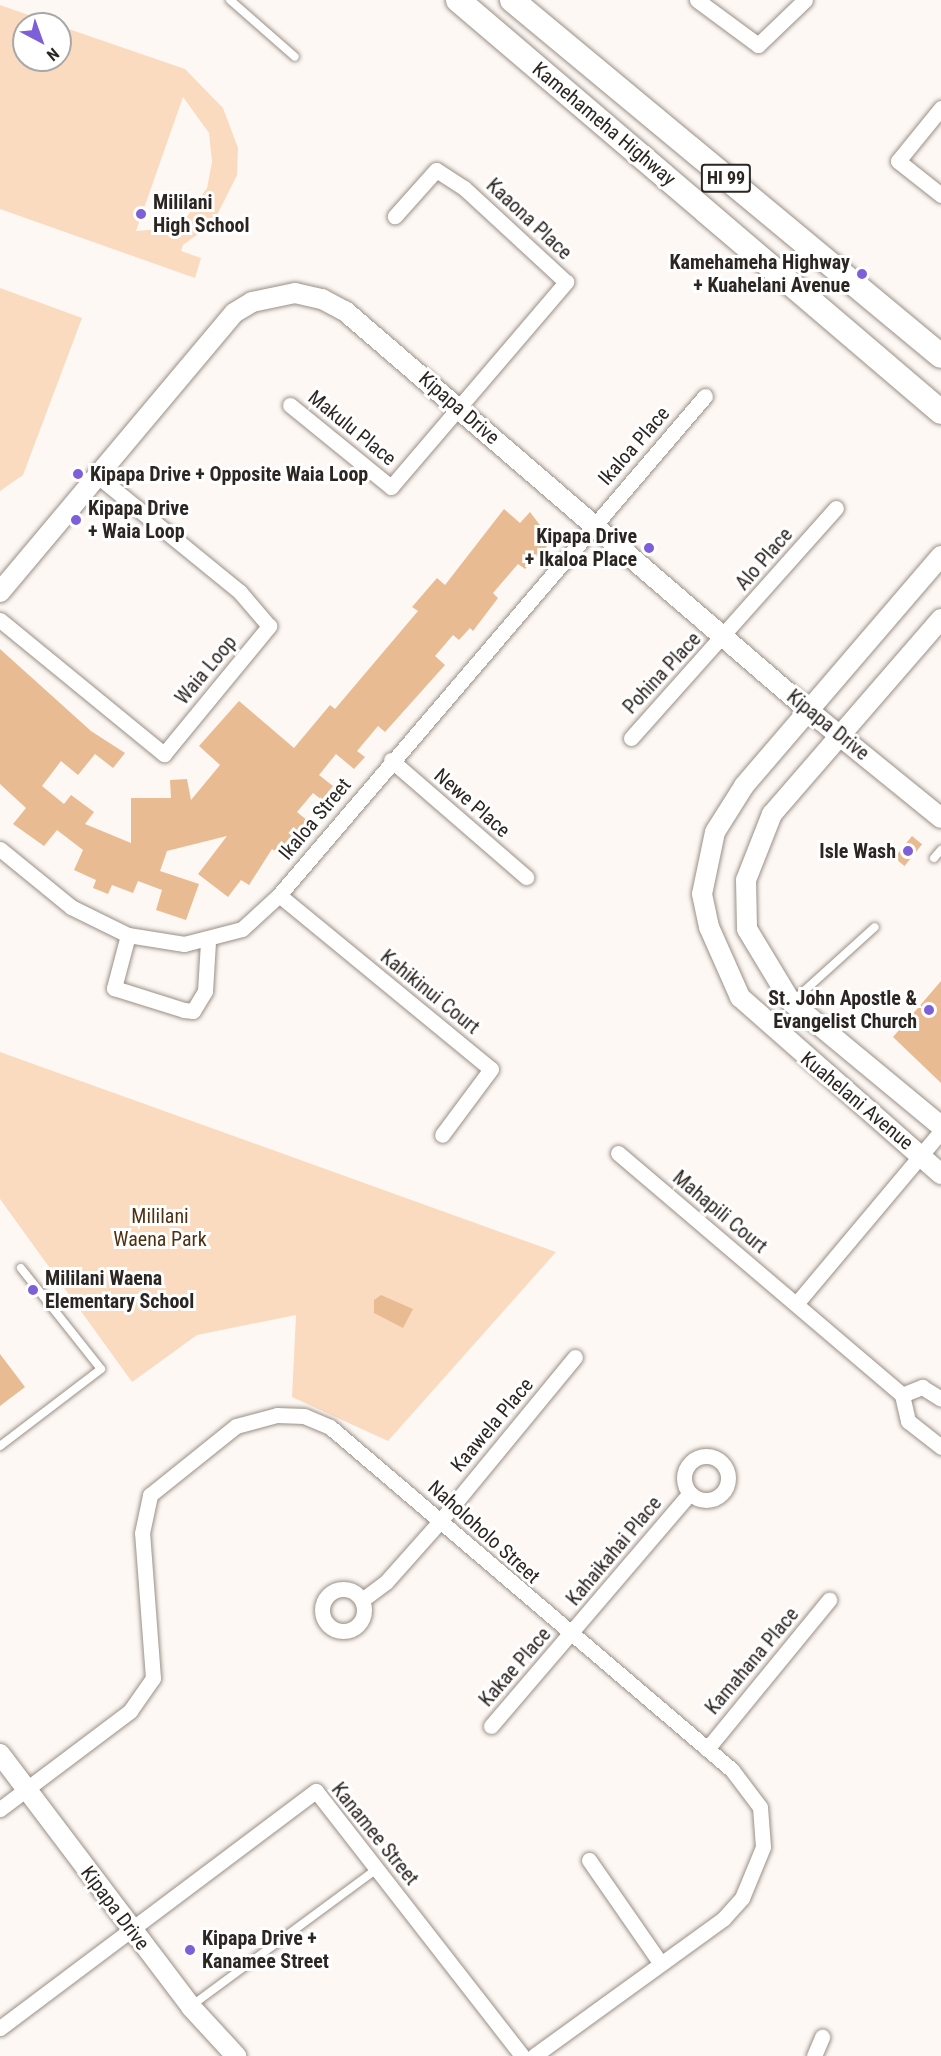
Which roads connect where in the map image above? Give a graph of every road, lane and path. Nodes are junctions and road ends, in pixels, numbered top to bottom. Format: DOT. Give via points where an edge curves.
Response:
graph roads {
  1 [pos="230,0"];
  2 [pos="458,0"];
  3 [pos="512,0"];
  4 [pos="697,0"];
  5 [pos="805,0"];
  6 [pos="295,57"];
  7 [pos="941,108"];
  8 [pos="941,195"];
  9 [pos="395,216"];
  10 [pos="876,302"];
  11 [pos="941,340"];
  12 [pos="941,356"];
  13 [pos="705,396"];
  14 [pos="290,405"];
  15 [pos="935,406"];
  16 [pos="459,409"];
  17 [pos="941,425"];
  18 [pos="98,476"];
  19 [pos="836,508"];
  20 [pos="594,524"];
  21 [pos="941,556"];
  22 [pos="0,592"];
  23 [pos="941,619"];
  24 [pos="0,620"];
  25 [pos="723,637"];
  26 [pos="808,711"];
  27 [pos="840,733"];
  28 [pos="631,738"];
  29 [pos="391,760"];
  30 [pos="941,818"];
  31 [pos="0,849"];
  32 [pos="941,850"];
  33 [pos="934,858"];
  34 [pos="526,877"];
  35 [pos="279,895"];
  36 [pos="875,927"];
  37 [pos="128,935"];
  38 [pos="208,942"];
  39 [pos="791,1002"];
  40 [pos="941,1125"];
  41 [pos="941,1131"];
  42 [pos="442,1135"];
  43 [pos="618,1153"];
  44 [pos="924,1158"];
  45 [pos="941,1174"];
  46 [pos="21,1268"];
  47 [pos="796,1304"];
  48 [pos="575,1357"];
  49 [pos="902,1395"];
  50 [pos="941,1399"];
  51 [pos="0,1446"];
  52 [pos="941,1446"];
  53 [pos="690,1493"];
  54 [pos="441,1520"];
  55 [pos="362,1600"];
  56 [pos="830,1600"];
  57 [pos="570,1636"];
  58 [pos="491,1726"];
  59 [pos="707,1749"];
  60 [pos="0,1754"];
  61 [pos="27,1789"];
  62 [pos="0,1809"];
  63 [pos="589,1860"];
  64 [pos="378,1868"];
  65 [pos="131,1930"];
  66 [pos="661,1965"];
  67 [pos="191,2007"];
  68 [pos="0,2028"];
  69 [pos="822,2037"];
  70 [pos="236,2056"];
  71 [pos="522,2056"];
  72 [pos="534,2056"];
  73 [pos="814,2056"];
  1 -- 6 [label="lane"];
  2 -- 15 [label="main road, Kamehameha Highway / HI 99"];
  3 -- 10 [label="main road, Kamehameha Highway / HI 99"];
  4 -- 5 [label="street" via="758,45"];
  7 -- 8 [label="street" via="898,161"];
  9 -- 16 [label="street, Kaaona Place" via="436,170 464,188 566,282"];
  10 -- 11 [label="main road"];
  10 -- 12 [label="main road, Kamehameha Highway / HI 99"];
  13 -- 20 [label="street, Ikaloa Place"];
  14 -- 16 [label="street, Makulu Place" via="391,487"];
  15 -- 17 [label="main road"];
  16 -- 18 [label="street, Kipapa Drive" via="345,311 296,293 271,297 234,313"];
  16 -- 20 [label="street, Kipapa Drive"];
  18 -- 22 [label="street, Kipapa Drive"];
  18 -- 24 [label="street, Waia Loop" via="240,592 269,626 164,754"];
  19 -- 25 [label="street, Alo Place"];
  20 -- 25 [label="street, Kipapa Drive"];
  20 -- 29 [label="street, Ikaloa Street"];
  21 -- 26 [label="street, Kuahelani Avenue"];
  23 -- 27 [label="street, Kuahelani Avenue"];
  25 -- 26 [label="street, Kipapa Drive"];
  25 -- 28 [label="street, Pohina Place"];
  26 -- 27 [label="street, Kipapa Drive"];
  26 -- 44 [label="street, Kuahelani Avenue" via="744,786 715,832 702,894 709,927 740,997"];
  27 -- 30 [label="street, Kipapa Drive"];
  27 -- 39 [label="street, Kuahelani Avenue" via="772,814 746,880 747,929"];
  29 -- 34 [label="street, Newe Place"];
  29 -- 35 [label="street, Ikaloa Street"];
  31 -- 37 [label="street, Ikaloa Street" via="71,907"];
  32 -- 33 [label="lane"];
  35 -- 38 [label="street, Ikaloa Street" via="242,929"];
  35 -- 42 [label="street, Kahikinui Court" via="491,1069"];
  36 -- 39 [label="lane"];
  37 -- 38 [label="street, Ikaloa Street" via="161,944"];
  37 -- 38 [label="street" via="114,988 193,1011 202,997"];
  39 -- 40 [label="street, Kuahelani Avenue"];
  41 -- 44 [label="street"];
  43 -- 47 [label="street, Mahapili Court"];
  44 -- 45 [label="street, Kuahelani Avenue"];
  44 -- 47 [label="street"];
  46 -- 51 [label="lane" via="101,1369"];
  47 -- 49 [label="street, Mahapili Court"];
  48 -- 54 [label="street, Kaawela Place"];
  49 -- 50 [label="street" via="922,1387"];
  49 -- 52 [label="street" via="908,1420"];
  53 -- 57 [label="street, Kahaikahai Place"];
  54 -- 55 [label="street, Kaawela Place" via="386,1582"];
  54 -- 57 [label="street, Naholoholo Street"];
  54 -- 61 [label="street, Naholoholo Street" via="330,1427 304,1416 277,1415 236,1426 165,1479 150,1495 143,1513 155,1655 153,1678 144,1696"];
  56 -- 59 [label="street, Kamahana Place"];
  57 -- 58 [label="street, Kakae Place"];
  57 -- 59 [label="street, Naholoholo Street"];
  59 -- 66 [label="street, Naholoholo Street" via="744,1783 760,1807 764,1828 759,1865 742,1898 723,1919"];
  60 -- 61 [label="street, Kipapa Drive"];
  61 -- 62 [label="street, Naholoholo Street"];
  61 -- 65 [label="street, Kipapa Drive"];
  63 -- 66 [label="street"];
  64 -- 65 [label="street, Kanamee Street" via="316,1791"];
  64 -- 67 [label="lane"];
  64 -- 71 [label="street, Kanamee Street"];
  65 -- 67 [label="street, Kipapa Drive"];
  65 -- 68 [label="street"];
  66 -- 72 [label="street, Naholoholo Street"];
  67 -- 70 [label="street, Kipapa Drive"];
  69 -- 73 [label="street"];
}
